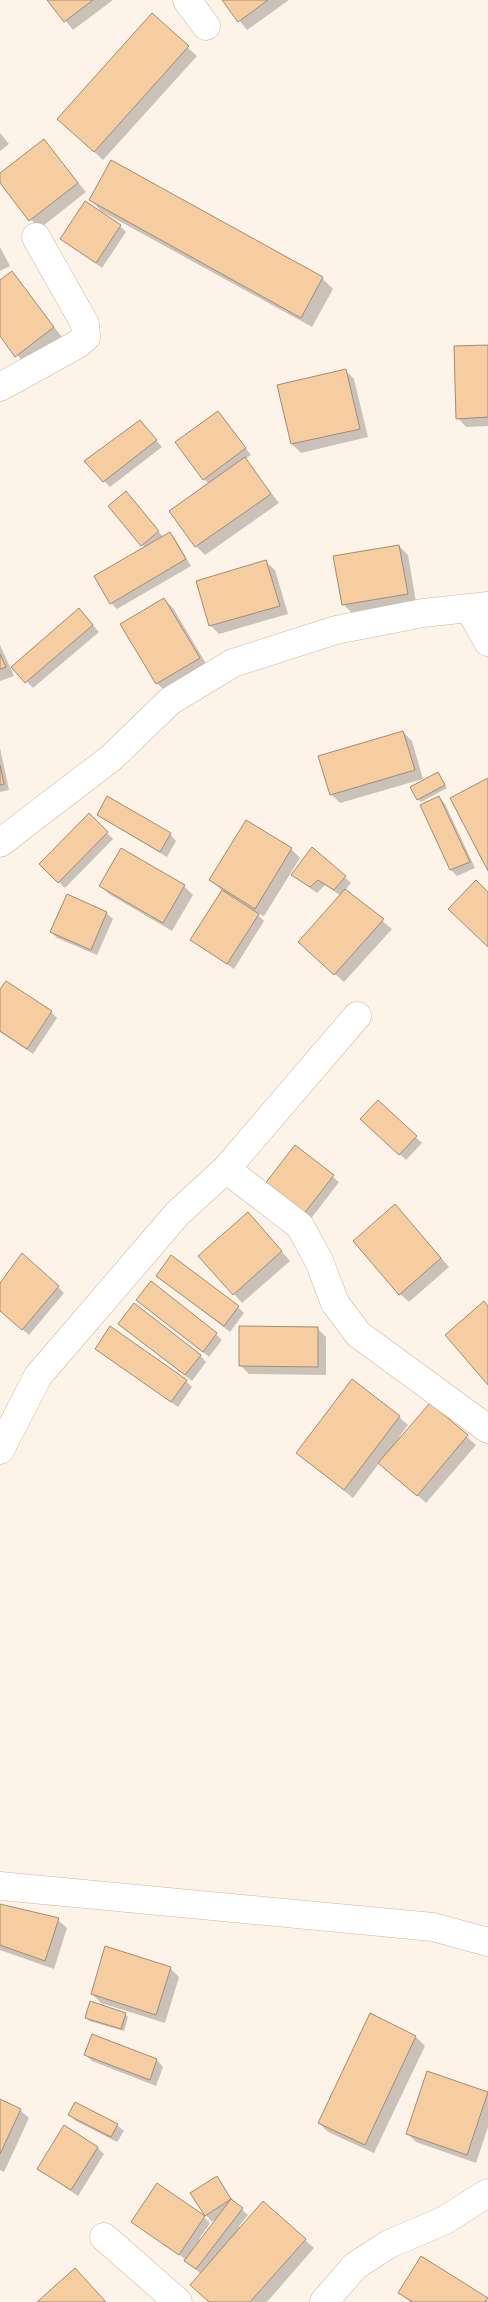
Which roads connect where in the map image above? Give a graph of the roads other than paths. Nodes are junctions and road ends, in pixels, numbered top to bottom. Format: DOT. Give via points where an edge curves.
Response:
graph roads {
  1 [pos="187,0"];
  2 [pos="206,26"];
  3 [pos="36,237"];
  4 [pos="0,387"];
  5 [pos="478,607"];
  6 [pos="488,642"];
  7 [pos="0,843"];
  8 [pos="358,1016"];
  9 [pos="226,1169"];
  10 [pos="488,1429"];
  11 [pos="0,1450"];
  12 [pos="0,1886"];
  13 [pos="488,1942"];
  14 [pos="488,2193"];
  15 [pos="104,2237"];
  16 [pos="178,2302"];
  17 [pos="324,2302"];
  1 -- 2 [label="street"];
  3 -- 4 [label="street" via="85,324 86,337"];
  5 -- 6 [label="street"];
  5 -- 7 [label="street" via="423,613 336,630 233,663 170,701 111,758"];
  8 -- 9 [label="street"];
  9 -- 10 [label="street" via="300,1226 319,1261 335,1303 358,1334"];
  9 -- 11 [label="street" via="177,1214 38,1376"];
  12 -- 13 [label="street" via="433,1927"];
  14 -- 17 [label="street" via="443,2221 390,2244 355,2266"];
  15 -- 16 [label="street"];
}
